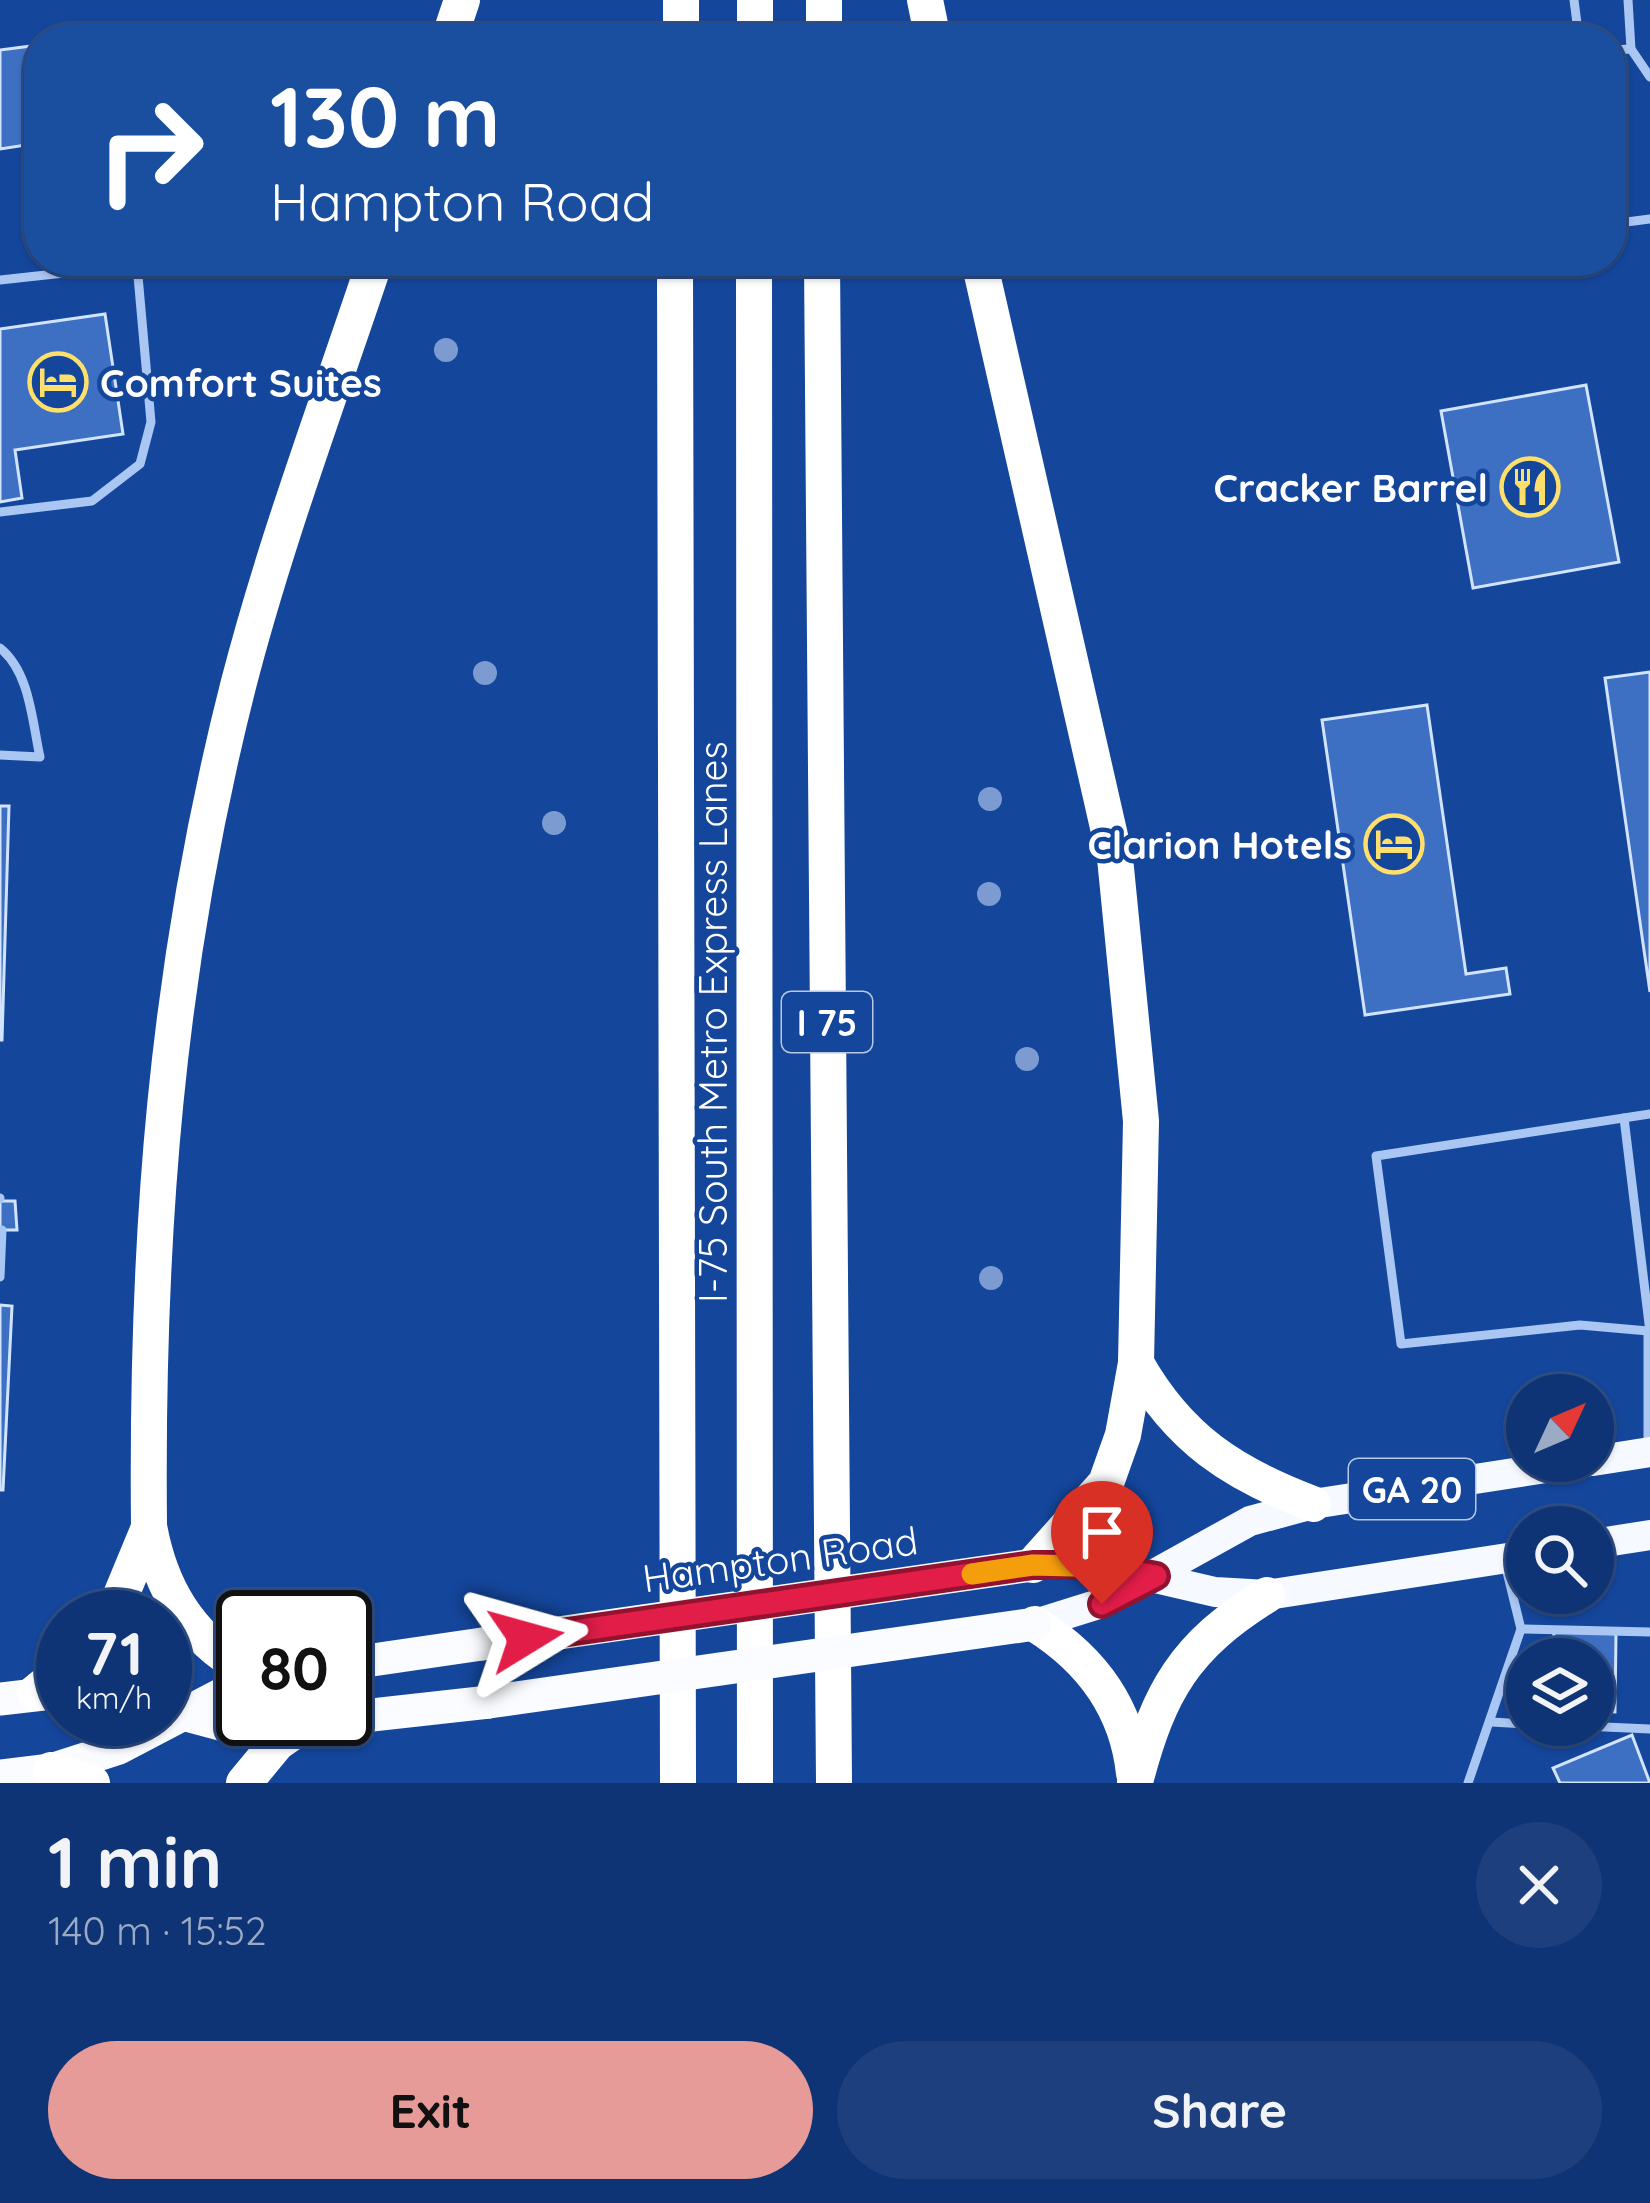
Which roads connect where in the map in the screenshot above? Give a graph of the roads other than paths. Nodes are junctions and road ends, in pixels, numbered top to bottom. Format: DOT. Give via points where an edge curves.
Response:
graph roads {
  1 [pos="1628,0"];
  2 [pos="1626,49"];
  3 [pos="1631,49"];
  4 [pos="1650,77"];
  5 [pos="37,276"];
  6 [pos="138,276"];
  7 [pos="370,276"];
  8 [pos="675,276"];
  9 [pos="754,276"];
  10 [pos="822,276"];
  11 [pos="982,276"];
  12 [pos="0,280"];
  13 [pos="0,512"];
  14 [pos="0,648"];
  15 [pos="0,755"];
  16 [pos="1650,1114"];
  17 [pos="1624,1118"];
  18 [pos="1650,1173"];
  19 [pos="1634,1175"];
  20 [pos="2,1230"];
  21 [pos="1644,1230"];
  22 [pos="1646,1274"];
  23 [pos="0,1277"];
  24 [pos="1649,1332"];
  25 [pos="1136,1363"];
  26 [pos="1649,1453"];
  27 [pos="1614,1458"];
  28 [pos="1506,1474"];
  29 [pos="1313,1504"];
  30 [pos="149,1526"];
  31 [pos="1649,1539"];
  32 [pos="1614,1542"];
  33 [pos="1506,1558"];
  34 [pos="1033,1565"];
  35 [pos="1156,1576"];
  36 [pos="123,1590"];
  37 [pos="1267,1595"];
  38 [pos="1520,1614"];
  39 [pos="1035,1624"];
  40 [pos="1521,1629"];
  41 [pos="1650,1632"];
  42 [pos="216,1649"];
  43 [pos="372,1660"];
  44 [pos="372,1714"];
  45 [pos="1490,1722"];
  46 [pos="1506,1723"];
  47 [pos="1614,1727"];
  48 [pos="1650,1729"];
  49 [pos="122,1746"];
  50 [pos="280,1746"];
  51 [pos="51,1770"];
  52 [pos="0,1776"];
  53 [pos="1135,1782"];
  54 [pos="92,1783"];
  55 [pos="244,1783"];
  56 [pos="678,1783"];
  57 [pos="755,1783"];
  58 [pos="834,1783"];
  59 [pos="1468,1783"];
  1 -- 3 [label="lane"];
  2 -- 3 [label="lane"];
  3 -- 4 [label="lane"];
  5 -- 12 [label="lane"];
  6 -- 13 [label="lane" via="151,422 140,464 92,501"];
  7 -- 30 [label="highway" via="260,606 192,895 152,1228"];
  8 -- 56 [label="highway"];
  9 -- 57 [label="highway, I-75 South Metro Express Lanes"];
  10 -- 58 [label="highway, I 75"];
  11 -- 25 [label="highway" via="1118,877 1142,1121"];
  14 -- 15 [label="lane" via="25,687 40,757"];
  16 -- 17 [label="lane"];
  17 -- 19 [label="lane"];
  17 -- 24 [label="lane" via="1376,1156 1401,1344 1580,1325"];
  18 -- 19 [label="lane"];
  19 -- 21 [label="lane"];
  20 -- 23 [label="lane"];
  21 -- 22 [label="lane"];
  22 -- 24 [label="lane"];
  24 -- 26 [label="lane"];
  25 -- 29 [label="highway" via="1168,1414 1212,1456"];
  25 -- 34 [label="highway" via="1106,1484"];
  26 -- 27 [label="main road, GA 20"];
  28 -- 29 [label="main road, GA 20"];
  29 -- 35 [label="main road, GA 20" via="1250,1521"];
  30 -- 36 [label="highway"];
  30 -- 42 [label="highway" via="178,1607"];
  31 -- 32 [label="main road"];
  33 -- 37 [label="main road, Hampton Road / GA 20"];
  34 -- 35 [label="main road, Hampton Road / GA 20"];
  34 -- 43 [label="highway, Hampton Road / GA 20, bridge"];
  35 -- 37 [label="main road, Hampton Road / GA 20"];
  35 -- 39 [label="main road, GA 20" via="1102,1604"];
  37 -- 53 [label="highway" via="1183,1664 1155,1714"];
  38 -- 40 [label="lane"];
  39 -- 44 [label="highway, GA 20, bridge"];
  39 -- 53 [label="highway" via="1101,1681 1125,1729"];
  40 -- 41 [label="lane"];
  40 -- 45 [label="lane"];
  45 -- 46 [label="lane"];
  45 -- 59 [label="lane"];
  47 -- 48 [label="lane"];
  49 -- 51 [label="highway"];
  50 -- 55 [label="highway"];
  51 -- 52 [label="highway"];
  51 -- 54 [label="highway"];
}
